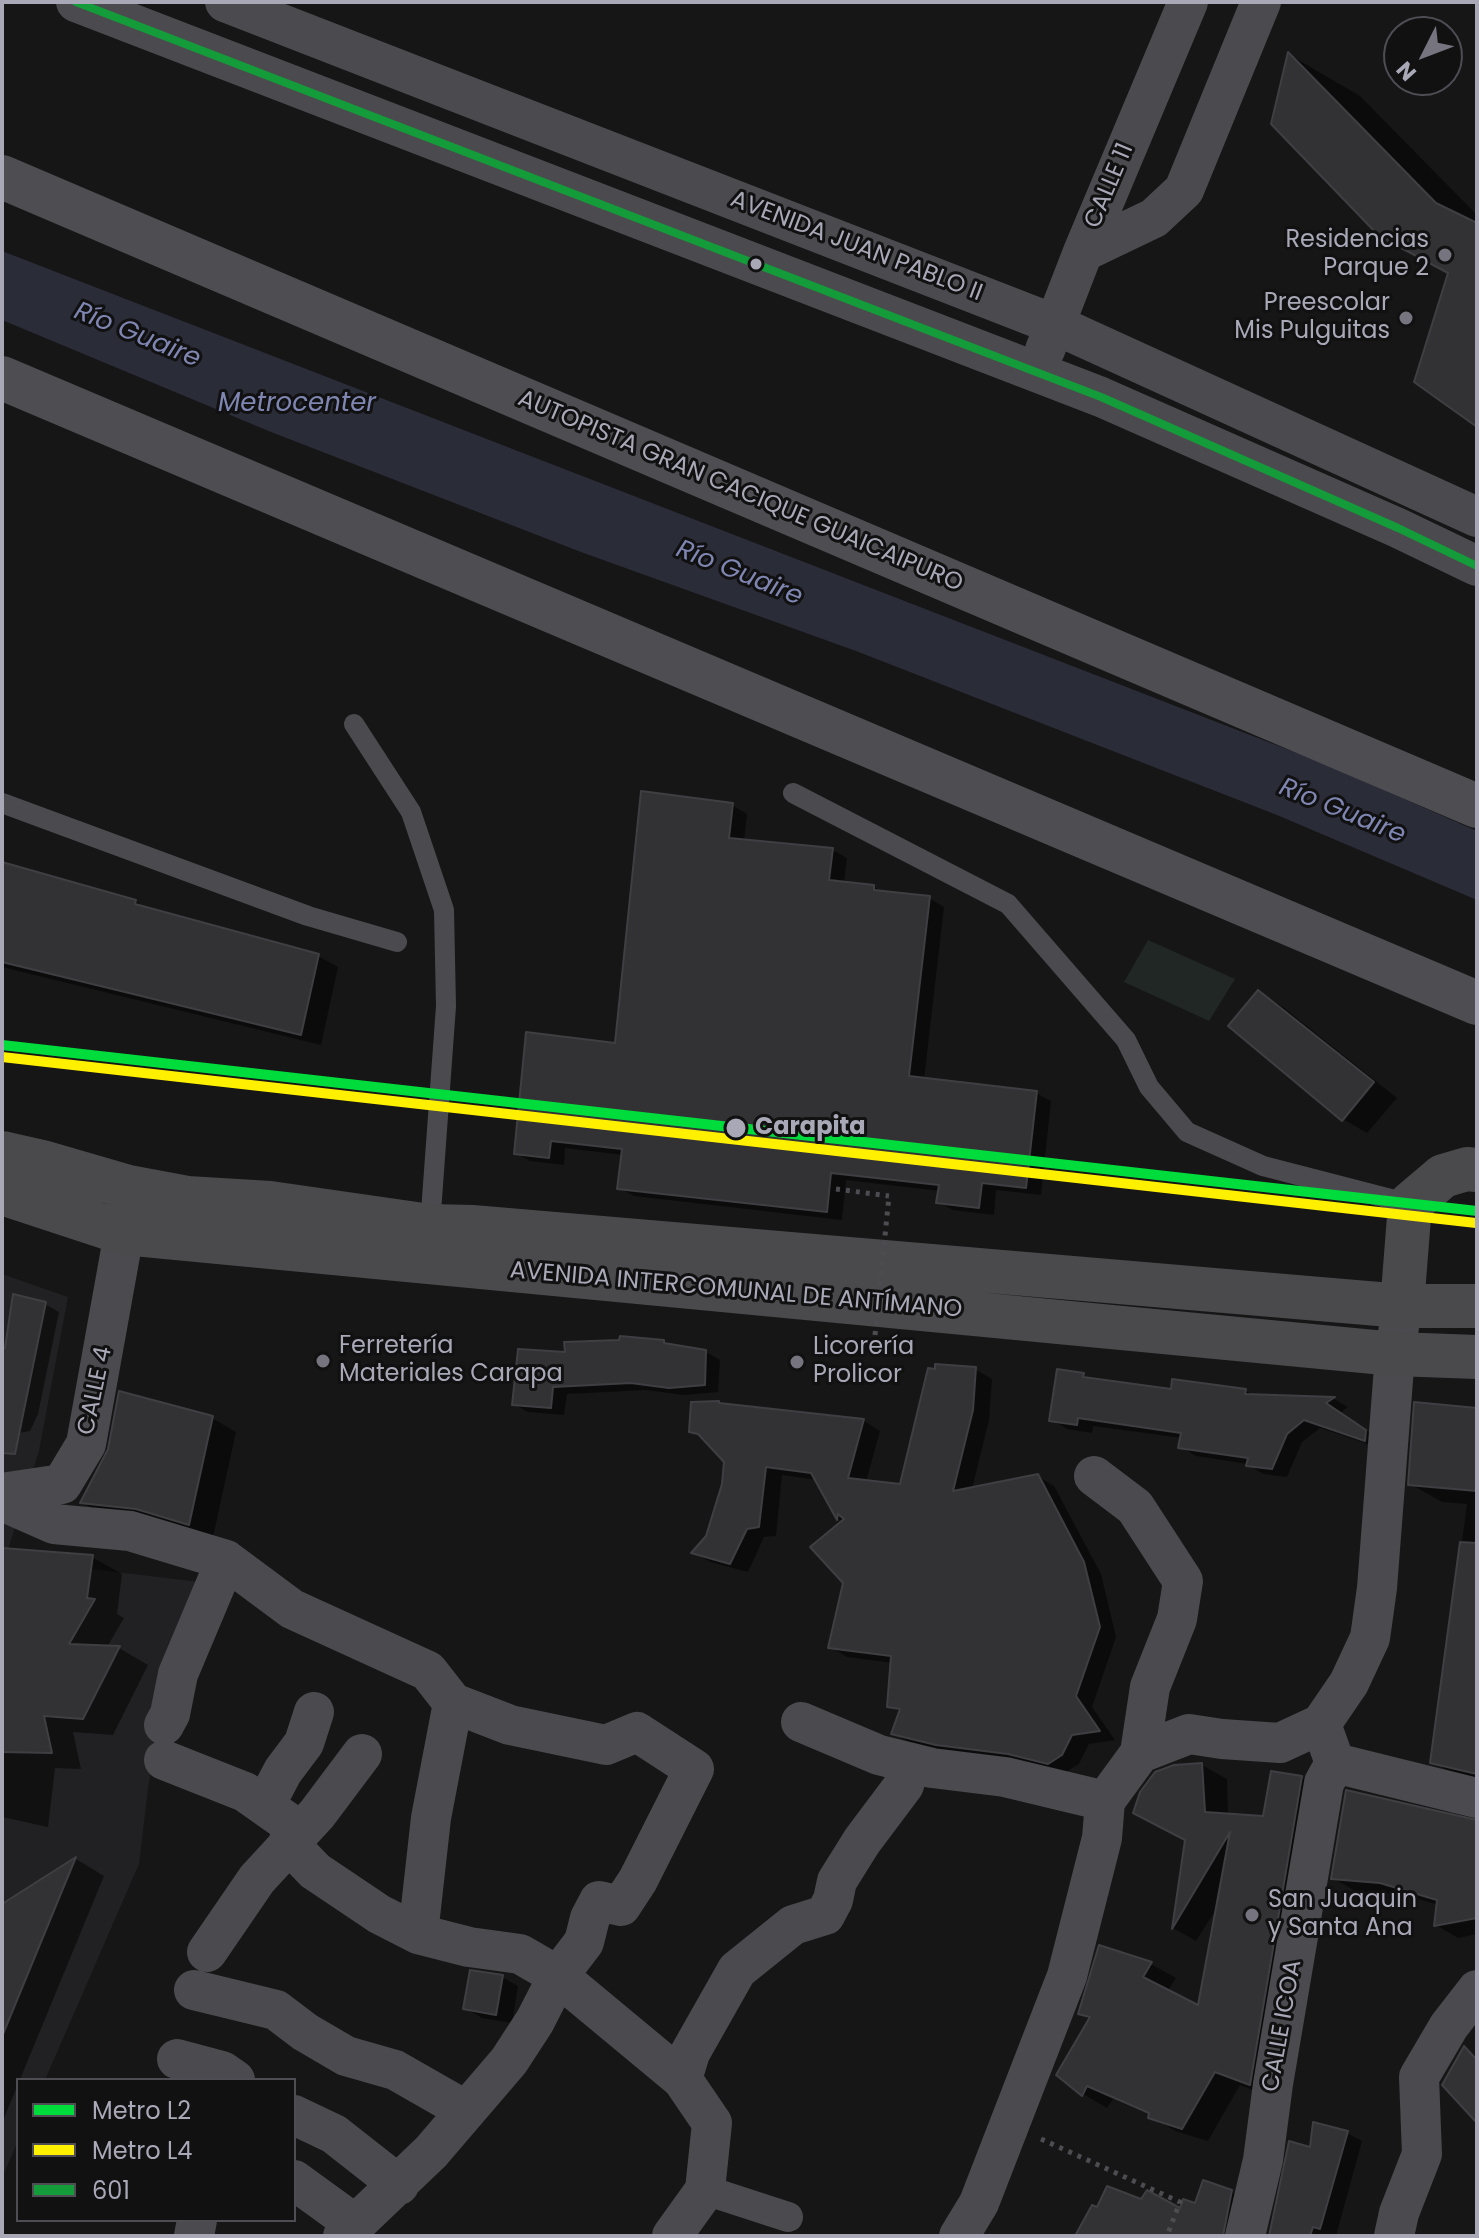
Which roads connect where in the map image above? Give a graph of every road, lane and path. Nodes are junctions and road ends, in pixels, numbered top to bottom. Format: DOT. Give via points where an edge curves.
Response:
graph roads {
  1 [pos="225,2"];
  2 [pos="1188,2"];
  3 [pos="1261,2"];
  4 [pos="98,5"];
  5 [pos="2,177"];
  6 [pos="1083,252"];
  7 [pos="1056,325"];
  8 [pos="1036,372"];
  9 [pos="2,378"];
  10 [pos="1477,517"];
  11 [pos="1477,566"];
  12 [pos="354,724"];
  13 [pos="793,793"];
  14 [pos="2,803"];
  15 [pos="1477,806"];
  16 [pos="397,942"];
  17 [pos="1477,1003"];
  18 [pos="2,1153"];
  19 [pos="1477,1170"];
  20 [pos="128,1187"];
  21 [pos="836,1189"];
  22 [pos="2,1193"];
  23 [pos="1410,1204"];
  24 [pos="430,1226"];
  25 [pos="124,1233"];
  26 [pos="1402,1306"];
  27 [pos="1477,1306"];
  28 [pos="875,1335"];
  29 [pos="1395,1354"];
  30 [pos="1477,1357"];
  31 [pos="1094,1476"];
  32 [pos="2,1493"];
  33 [pos="2,1501"];
  34 [pos="226,1560"];
  35 [pos="453,1703"];
  36 [pos="314,1712"];
  37 [pos="801,1722"];
  38 [pos="1321,1724"];
  39 [pos="1140,1753"];
  40 [pos="362,1754"];
  41 [pos="910,1763"];
  42 [pos="1335,1763"];
  43 [pos="1477,1798"];
  44 [pos="1105,1801"];
  45 [pos="265,1805"];
  46 [pos="294,1836"];
  47 [pos="418,1934"];
  48 [pos="207,1952"];
  49 [pos="558,1976"];
  50 [pos="194,1990"];
  51 [pos="1477,1990"];
  52 [pos="177,2059"];
  53 [pos="232,2078"];
  54 [pos="682,2079"];
  55 [pos="465,2110"];
  56 [pos="296,2116"];
  57 [pos="1050,2144"];
  58 [pos="296,2182"];
  59 [pos="399,2185"];
  60 [pos="705,2190"];
  61 [pos="788,2217"];
  62 [pos="349,2230"];
  63 [pos="672,2236"];
  64 [pos="959,2236"];
  65 [pos="1167,2236"];
  66 [pos="1245,2236"];
  67 [pos="1394,2236"];
  1 -- 7 [label="street, AVENIDA JUAN PABLO II"];
  2 -- 6 [label="street, CALLE 11"];
  3 -- 6 [label="street" via="1184,190 1154,218"];
  4 -- 8 [label="street"];
  5 -- 15 [label="highway, AUTOPISTA GRAN CACIQUE GUAICAIPURO"];
  6 -- 7 [label="street, CALLE 11"];
  7 -- 8 [label="street, CALLE 11"];
  7 -- 10 [label="street, AVENIDA JUAN PABLO II"];
  8 -- 11 [label="street"];
  9 -- 17 [label="highway"];
  12 -- 24 [label="lane" via="411,812 444,910 446,1006"];
  13 -- 23 [label="lane" via="1008,904 1126,1040 1149,1087 1187,1132 1263,1166"];
  14 -- 16 [label="lane" via="308,916"];
  18 -- 20 [label="main road, AVENIDA INTERCOMUNAL DE ANTÍMANO"];
  19 -- 23 [label="main road" via="1443,1176"];
  20 -- 24 [label="main road, AVENIDA INTERCOMUNAL DE ANTÍMANO"];
  20 -- 25 [label="street"];
  21 -- 28 [label="path, bridge" via="889,1196"];
  22 -- 25 [label="main road, AVENIDA INTERCOMUNAL DE ANTÍMANO"];
  23 -- 26 [label="main road"];
  24 -- 26 [label="main road, AVENIDA INTERCOMUNAL DE ANTÍMANO"];
  25 -- 29 [label="main road, AVENIDA INTERCOMUNAL DE ANTÍMANO"];
  25 -- 32 [label="street, CALLE 4" via="86,1444 62,1484"];
  26 -- 27 [label="main road, AVENIDA INTERCOMUNAL DE ANTÍMANO"];
  26 -- 29 [label="street"];
  29 -- 30 [label="main road, AVENIDA INTERCOMUNAL DE ANTÍMANO"];
  29 -- 38 [label="street" via="1370,1638 1349,1683"];
  31 -- 39 [label="street" via="1135,1507 1183,1581 1177,1619 1150,1687"];
  33 -- 34 [label="street" via="54,1524 130,1531"];
  34 -- 35 [label="street" via="292,1609 428,1671"];
  34 -- 45 [label="street" via="178,1674 164,1742"];
  35 -- 47 [label="street" via="431,1818"];
  35 -- 49 [label="street" via="510,1725 606,1745 637,1732 694,1769 621,1906 599,1901 584,1942"];
  36 -- 45 [label="street" via="304,1743"];
  37 -- 41 [label="street"];
  38 -- 39 [label="street" via="1280,1743 1189,1734"];
  38 -- 42 [label="street"];
  39 -- 44 [label="street"];
  40 -- 46 [label="street"];
  41 -- 44 [label="street" via="1005,1777"];
  41 -- 54 [label="street" via="904,1785 837,1881 825,1915 793,1925 737,1970 690,2053"];
  42 -- 43 [label="street"];
  42 -- 66 [label="street, CALLE ICOA" via="1324,1783 1263,2160"];
  44 -- 64 [label="street" via="1102,1838 1067,1976 985,2189"];
  45 -- 46 [label="street"];
  46 -- 47 [label="street" via="315,1871"];
  46 -- 48 [label="street"];
  47 -- 49 [label="street" via="520,1954"];
  49 -- 54 [label="street"];
  49 -- 55 [label="street" via="509,2061"];
  50 -- 55 [label="street" via="276,2010 346,2056 395,2070"];
  51 -- 67 [label="street" via="1419,2077 1422,2154"];
  52 -- 53 [label="street"];
  54 -- 60 [label="street" via="712,2123"];
  55 -- 59 [label="street"];
  56 -- 59 [label="street" via="334,2134"];
  57 -- 65 [label="path" via="1180,2202"];
  58 -- 62 [label="street"];
  59 -- 62 [label="street"];
  60 -- 61 [label="street"];
  60 -- 63 [label="street"];
}
